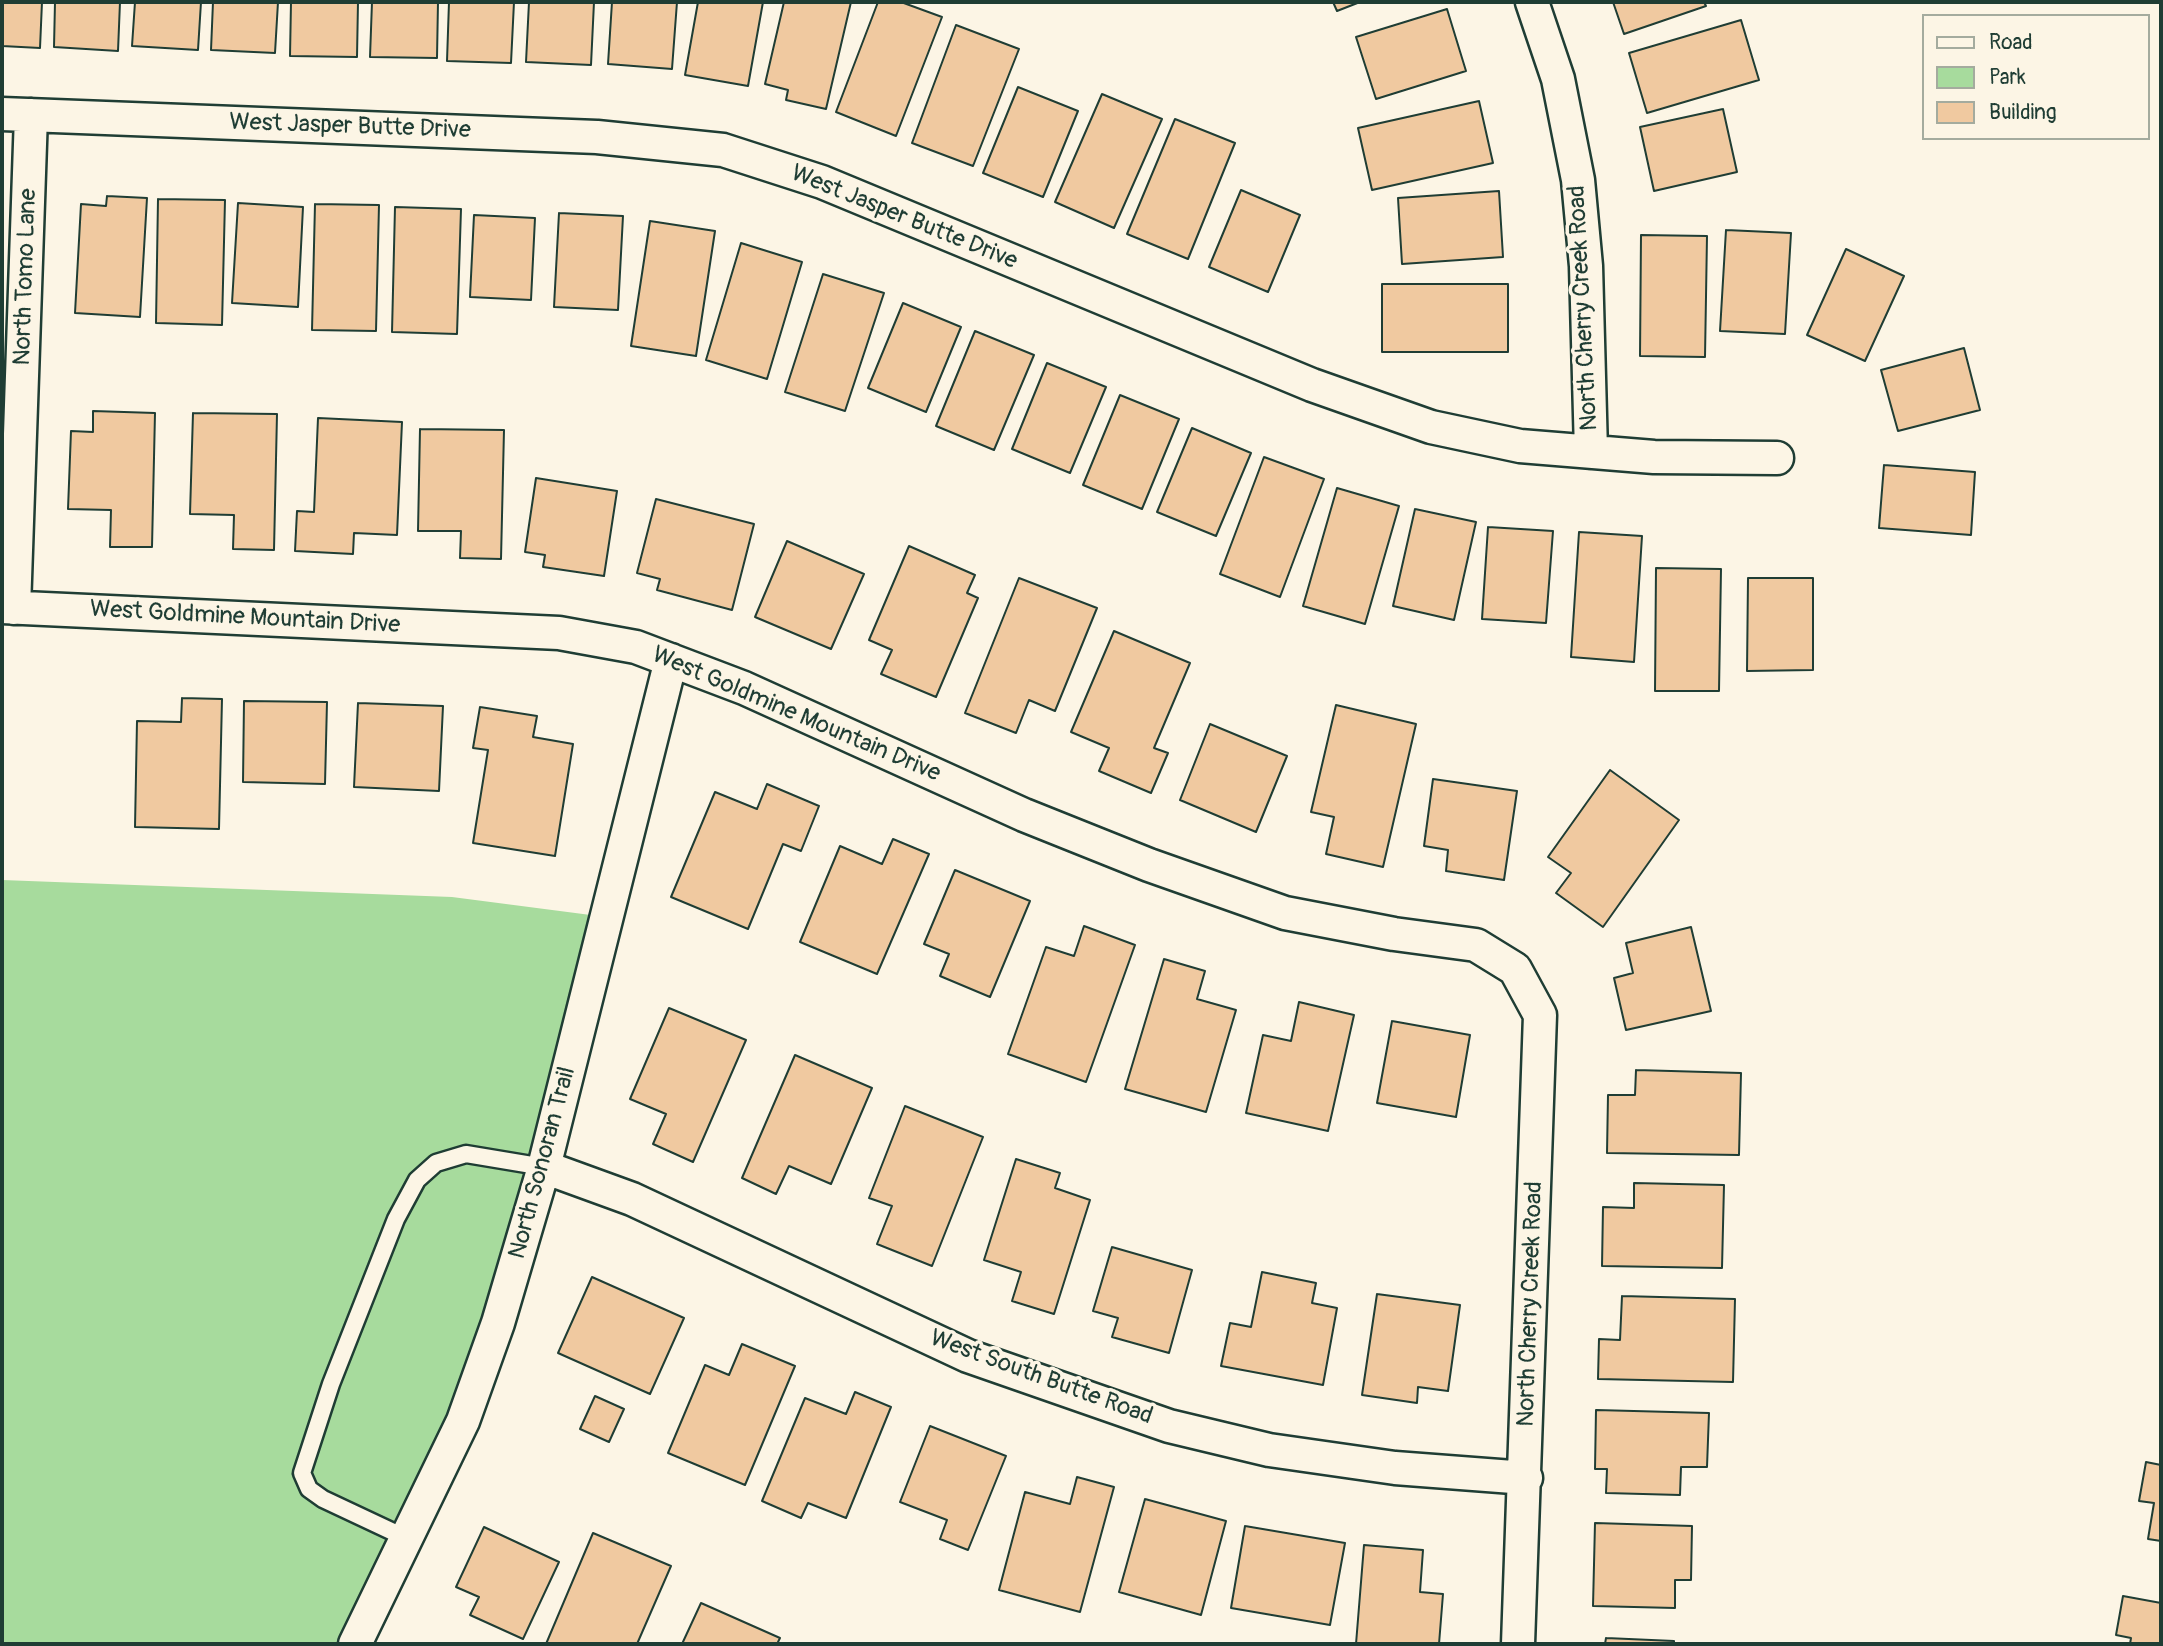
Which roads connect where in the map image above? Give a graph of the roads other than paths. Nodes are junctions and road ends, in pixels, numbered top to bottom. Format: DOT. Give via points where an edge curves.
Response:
graph roads {
  1 [pos="1532,2"];
  2 [pos="17,114"];
  3 [pos="1591,452"];
  4 [pos="1777,458"];
  5 [pos="8,607"];
  6 [pos="671,660"];
  7 [pos="1516,969"];
  8 [pos="544,1167"];
  9 [pos="1526,1478"];
  10 [pos="406,1538"];
  11 [pos="361,1642"];
  12 [pos="1518,1644"];
  1 -- 3 [label="street, North Cherry Creek Road" via="1558,79 1578,180 1586,266"];
  2 -- 3 [label="street, West Jasper Butte Drive" via="597,137 723,150 822,182 1312,385 1419,422 1520,446"];
  2 -- 5 [label="street, North Tomo Lane"];
  3 -- 4 [label="street, West Jasper Butte Drive"];
  5 -- 6 [label="street, West Goldmine Mountain Drive" via="559,633 636,647"];
  6 -- 7 [label="street, West Goldmine Mountain Drive" via="1149,865 1285,913 1476,945"];
  6 -- 8 [label="street, North Sonoran Trail"];
  7 -- 9 [label="street, North Cherry Creek Road" via="1539,1015"];
  8 -- 9 [label="street, West South Butte Road" via="632,1199 968,1356 1169,1426 1269,1450 1395,1468"];
  8 -- 10 [label="street, North Sonoran Trail" via="463,1422"];
  8 -- 10 [label="lane" via="466,1154 436,1163 417,1180 396,1219 331,1384 302,1473 309,1489"];
  9 -- 12 [label="street, North Cherry Creek Road"];
  10 -- 11 [label="street, North Sonoran Trail"];
}
